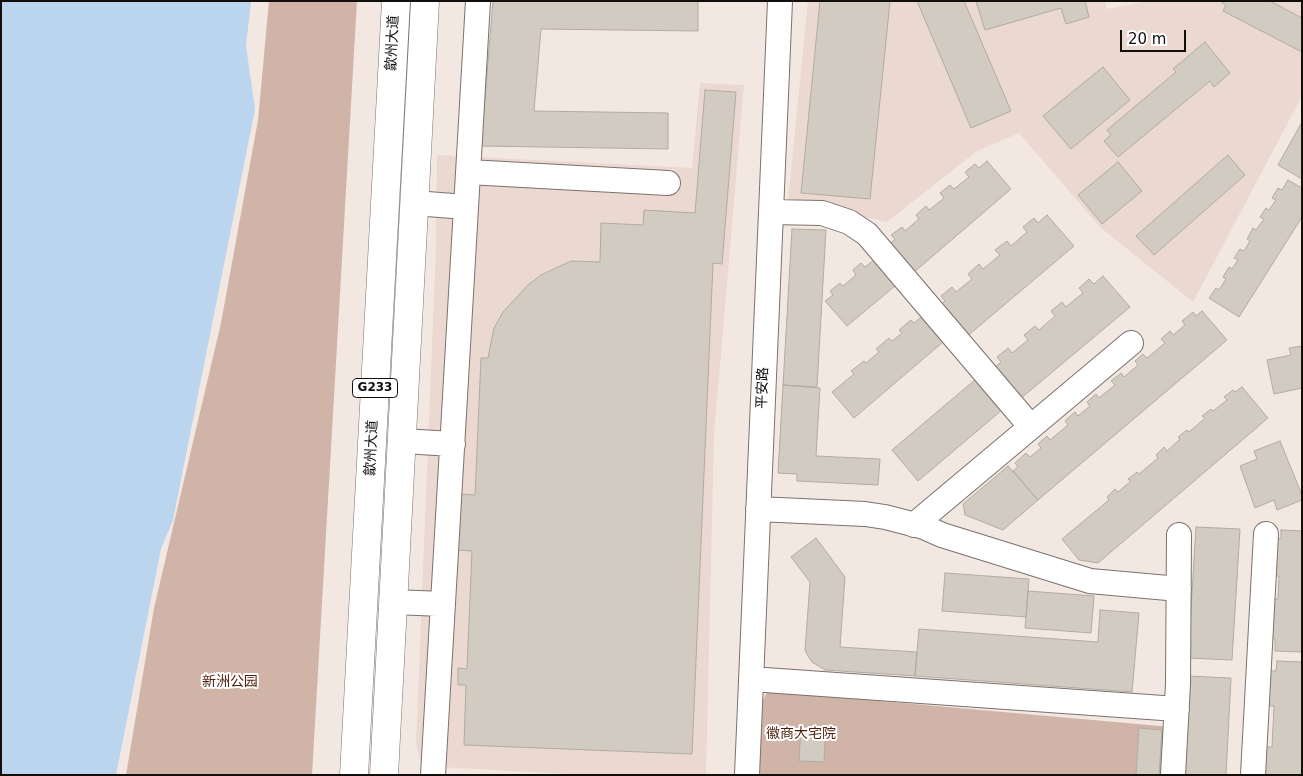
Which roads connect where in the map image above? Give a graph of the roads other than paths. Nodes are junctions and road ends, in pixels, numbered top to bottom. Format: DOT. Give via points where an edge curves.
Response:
graph roads {
  1 [pos="396,1"];
  2 [pos="425,1"];
  3 [pos="478,1"];
  4 [pos="780,1"];
  5 [pos="468,172"];
  6 [pos="668,184"];
  7 [pos="414,204"];
  8 [pos="466,206"];
  9 [pos="771,212"];
  10 [pos="1131,344"];
  11 [pos="1031,427"];
  12 [pos="402,441"];
  13 [pos="453,444"];
  14 [pos="758,509"];
  15 [pos="914,525"];
  16 [pos="1266,534"];
  17 [pos="1179,535"];
  18 [pos="1178,589"];
  19 [pos="393,602"];
  20 [pos="443,604"];
  21 [pos="751,679"];
  22 [pos="1177,709"];
  23 [pos="354,775"];
  24 [pos="384,775"];
  25 [pos="433,775"];
  26 [pos="747,775"];
  27 [pos="1173,775"];
  28 [pos="1254,775"];
  1 -- 23 [label="highway, 歙州大道 / G233"];
  2 -- 7 [label="highway, G233"];
  3 -- 5 [label="street"];
  4 -- 9 [label="street, 平安路"];
  5 -- 6 [label="street"];
  5 -- 8 [label="street"];
  7 -- 8 [label="street"];
  7 -- 12 [label="highway, G233"];
  8 -- 13 [label="street"];
  9 -- 11 [label="street" via="822,212 849,222 867,234"];
  9 -- 14 [label="street, 平安路"];
  10 -- 11 [label="street"];
  11 -- 15 [label="street"];
  12 -- 13 [label="street"];
  12 -- 19 [label="highway, G233"];
  13 -- 20 [label="street"];
  14 -- 15 [label="street" via="865,514"];
  14 -- 21 [label="street, 平安路"];
  15 -- 18 [label="street" via="1090,581"];
  16 -- 28 [label="street"];
  17 -- 18 [label="street"];
  18 -- 22 [label="street"];
  19 -- 20 [label="street"];
  19 -- 24 [label="highway, G233"];
  20 -- 25 [label="street"];
  21 -- 22 [label="street"];
  21 -- 26 [label="street, 平安路"];
  22 -- 27 [label="street"];
}
